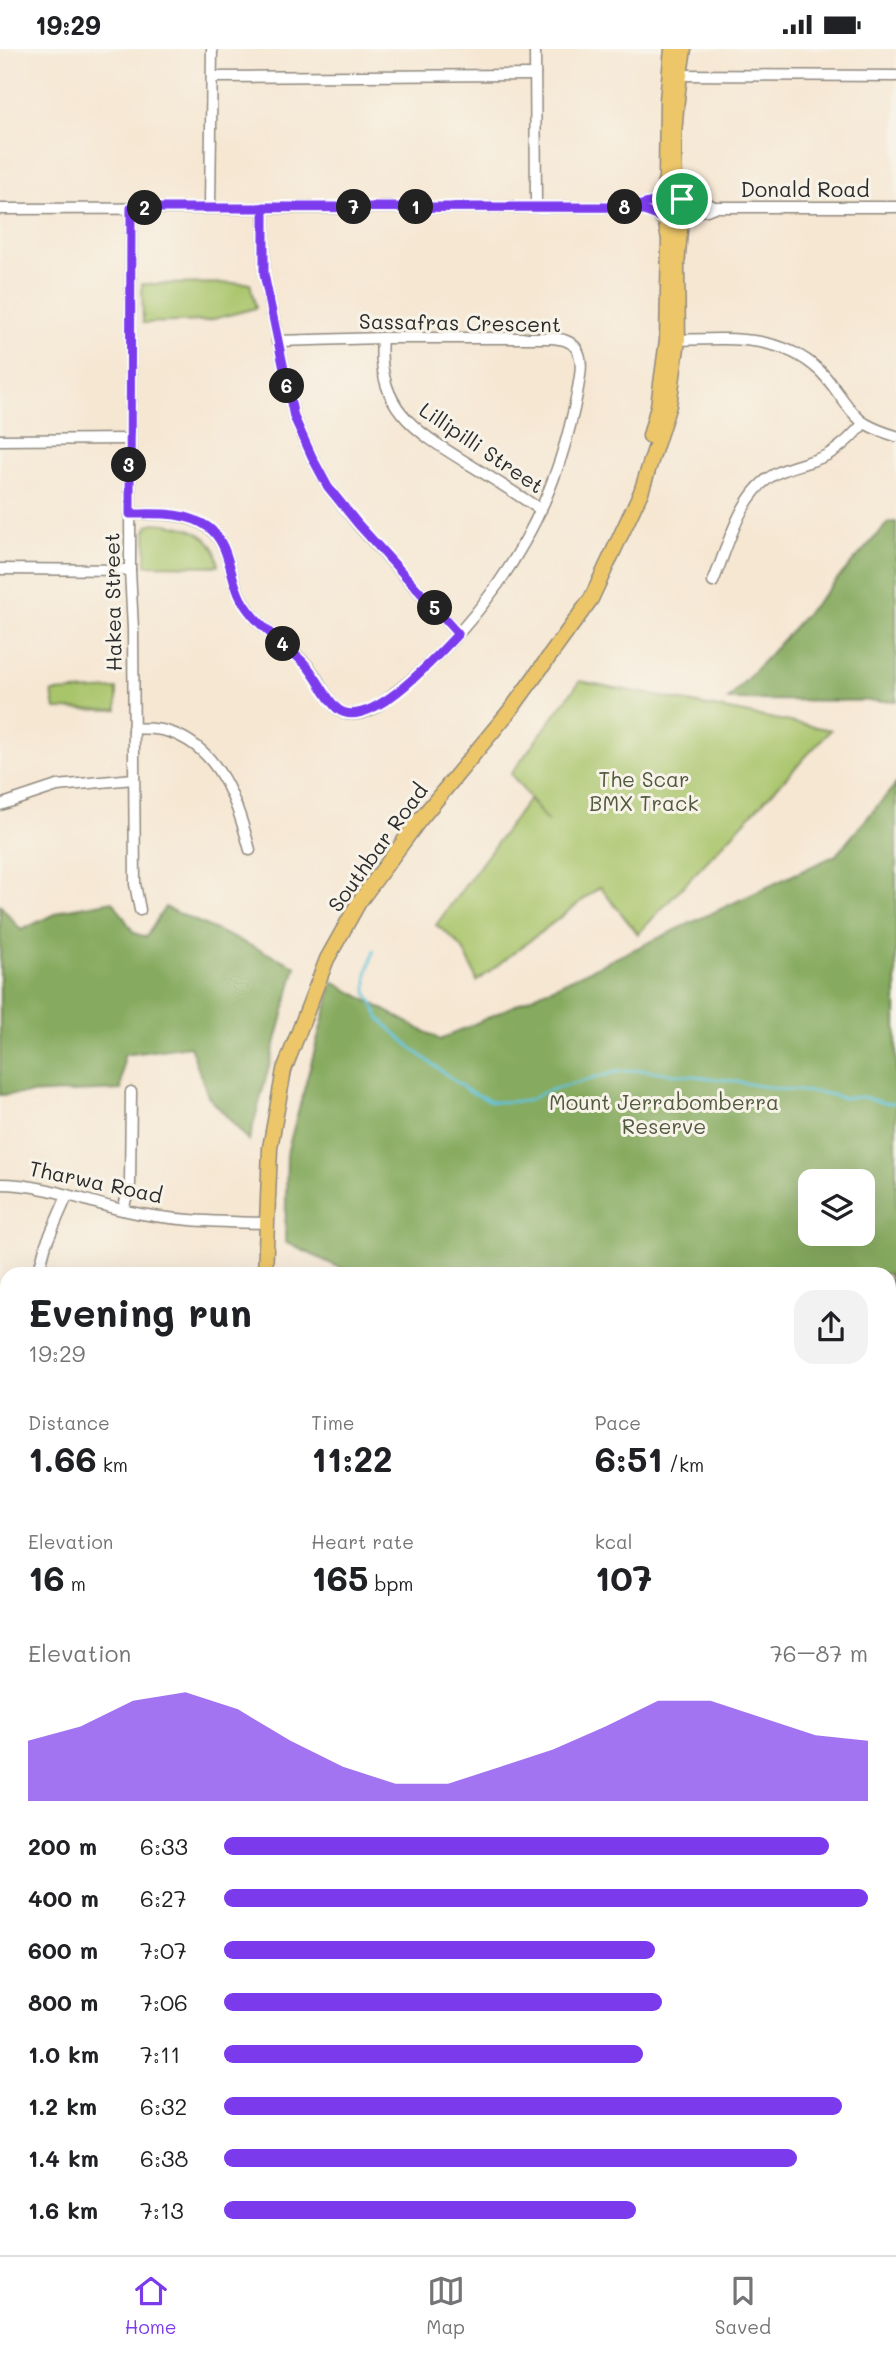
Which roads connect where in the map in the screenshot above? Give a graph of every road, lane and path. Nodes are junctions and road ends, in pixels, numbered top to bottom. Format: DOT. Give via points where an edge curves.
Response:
graph roads {
  1 [pos="212,49"];
  2 [pos="536,49"];
  3 [pos="672,49"];
  4 [pos="684,49"];
  5 [pos="535,75"];
  6 [pos="674,75"];
  7 [pos="896,76"];
  8 [pos="212,77"];
  9 [pos="661,198"];
  10 [pos="681,206"];
  11 [pos="210,207"];
  12 [pos="264,207"];
  13 [pos="536,207"];
  14 [pos="633,207"];
  15 [pos="896,207"];
  16 [pos="131,208"];
  17 [pos="0,209"];
  18 [pos="663,218"];
  19 [pos="382,338"];
  20 [pos="673,340"];
  21 [pos="277,341"];
  22 [pos="864,423"];
  23 [pos="896,436"];
  24 [pos="129,439"];
  25 [pos="0,440"];
  26 [pos="541,510"];
  27 [pos="130,514"];
  28 [pos="0,569"];
  29 [pos="130,570"];
  30 [pos="713,582"];
  31 [pos="458,634"];
  32 [pos="133,728"];
  33 [pos="134,779"];
  34 [pos="0,805"];
  35 [pos="250,850"];
  36 [pos="140,910"];
  37 [pos="131,1091"];
  38 [pos="0,1184"];
  39 [pos="67,1196"];
  40 [pos="123,1210"];
  41 [pos="267,1223"];
  42 [pos="40,1267"];
  43 [pos="265,1267"];
  1 -- 8 [label="street"];
  2 -- 5 [label="street"];
  3 -- 6 [label="main road, Southbar Road"];
  4 -- 6 [label="main road, Southbar Road"];
  5 -- 8 [label="street"];
  5 -- 13 [label="street"];
  6 -- 7 [label="street"];
  6 -- 9 [label="main road, Southbar Road"];
  6 -- 10 [label="main road, Southbar Road" via="675,163"];
  8 -- 11 [label="street"];
  9 -- 10 [label="main road" via="670,193"];
  9 -- 14 [label="street"];
  9 -- 18 [label="main road" via="658,208"];
  10 -- 15 [label="street, Donald Road" via="707,210"];
  10 -- 18 [label="main road" via="673,221"];
  10 -- 20 [label="main road, Southbar Road"];
  11 -- 12 [label="street"];
  11 -- 16 [label="street"];
  12 -- 13 [label="street"];
  12 -- 21 [label="street" via="264,274"];
  13 -- 14 [label="street"];
  14 -- 18 [label="street"];
  16 -- 17 [label="street"];
  16 -- 24 [label="street, Hakea Street"];
  18 -- 20 [label="main road, Southbar Road" via="669,239"];
  19 -- 21 [label="street, Sassafras Crescent"];
  19 -- 26 [label="street, Lillipilli Street" via="383,379 404,419"];
  19 -- 26 [label="street, Sassafras Crescent" via="552,338 573,345 581,367 573,416"];
  20 -- 22 [label="street" via="733,338 770,343 800,355 821,372"];
  20 -- 41 [label="main road, Southbar Road" via="641,492 591,599 512,708 366,892 327,959 284,1070 270,1147"];
  21 -- 31 [label="street" via="294,417 328,487"];
  22 -- 23 [label="street"];
  22 -- 30 [label="street" via="825,456 775,473 750,495"];
  24 -- 25 [label="street"];
  24 -- 27 [label="street, Hakea Street"];
  26 -- 31 [label="street, Sassafras Crescent" via="498,584"];
  27 -- 29 [label="street, Hakea Street"];
  27 -- 31 [label="street, Sassafras Crescent" via="184,517 216,534 249,611 305,663 333,705 347,714 377,706"];
  28 -- 29 [label="street"];
  29 -- 32 [label="street, Hakea Street"];
  32 -- 33 [label="street, Hakea Street"];
  32 -- 35 [label="street" via="166,730 190,742 216,764 238,807"];
  33 -- 34 [label="street" via="57,786"];
  33 -- 36 [label="street, Hakea Street" via="135,884"];
  37 -- 40 [label="street" via="130,1173"];
  38 -- 39 [label="street, Tharwa Road" via="27,1185"];
  39 -- 40 [label="street, Tharwa Road"];
  39 -- 42 [label="street"];
  40 -- 41 [label="street, Tharwa Road"];
  41 -- 43 [label="main road, Southbar Road"];
}
